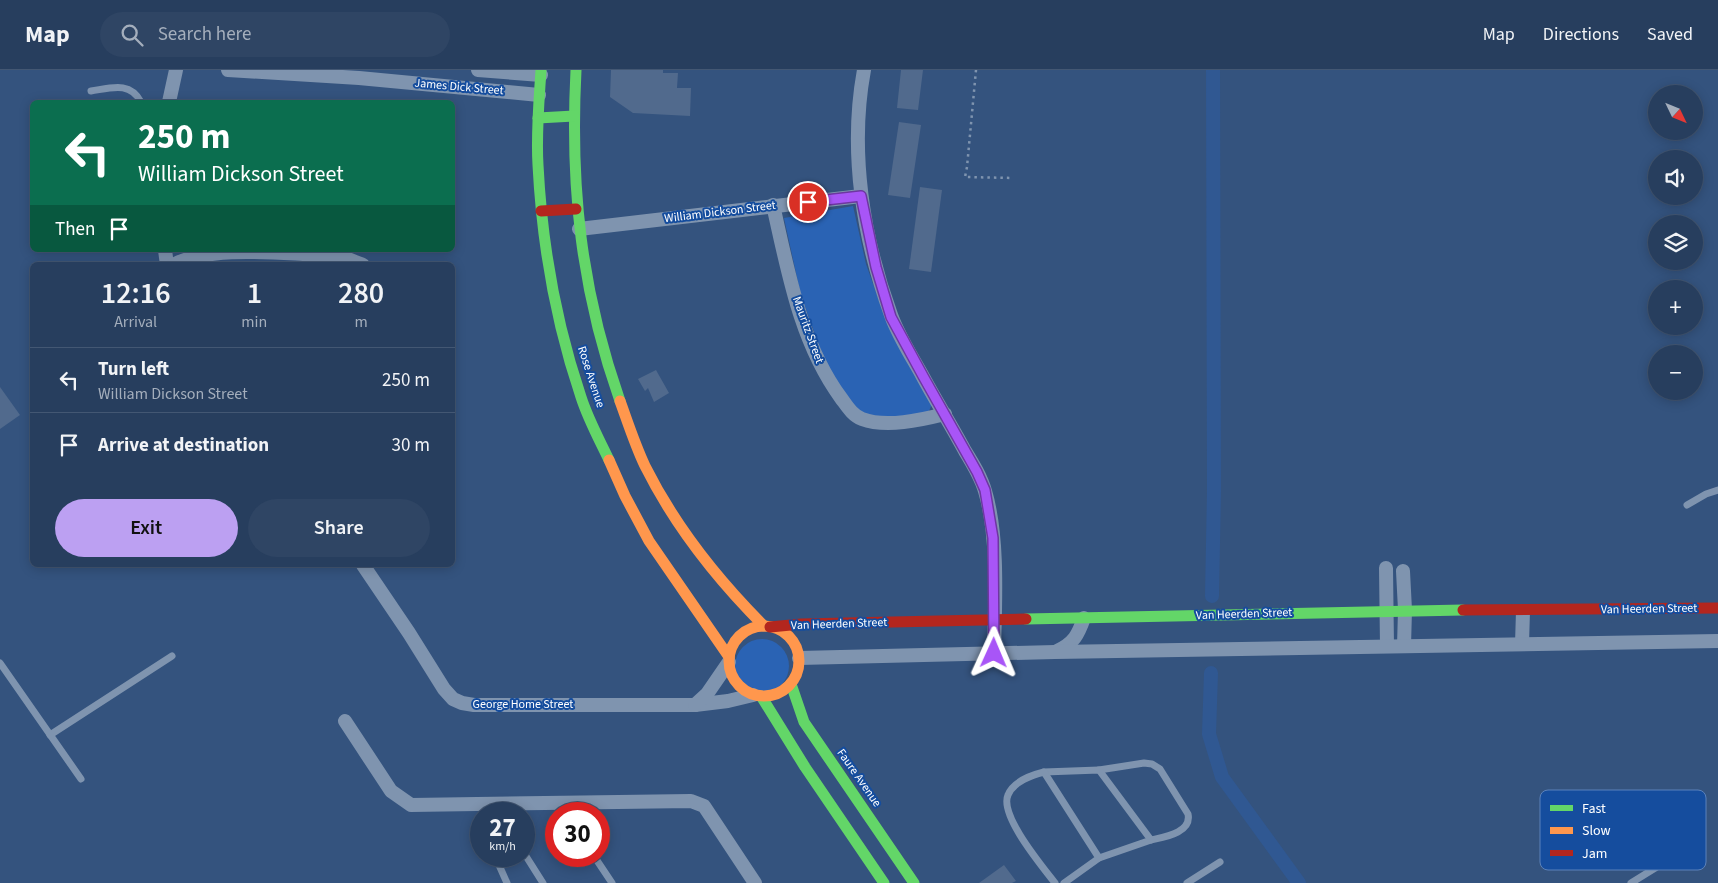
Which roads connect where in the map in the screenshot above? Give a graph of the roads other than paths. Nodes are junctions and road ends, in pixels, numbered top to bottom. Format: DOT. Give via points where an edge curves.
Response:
graph roads {
  1 [pos="176,70"];
  2 [pos="228,70"];
  3 [pos="478,70"];
  4 [pos="576,70"];
  5 [pos="864,70"];
  6 [pos="541,73"];
  7 [pos="360,74"];
  8 [pos="91,91"];
  9 [pos="539,95"];
  10 [pos="140,100"];
  11 [pos="169,100"];
  12 [pos="574,116"];
  13 [pos="538,118"];
  14 [pos="861,196"];
  15 [pos="773,205"];
  16 [pos="576,208"];
  17 [pos="541,211"];
  18 [pos="579,229"];
  19 [pos="269,252"];
  20 [pos="269,252"];
  21 [pos="181,262"];
  22 [pos="356,262"];
  23 [pos="945,414"];
  24 [pos="1718,490"];
  25 [pos="1688,505"];
  26 [pos="364,567"];
  27 [pos="1386,568"];
  28 [pos="1403,571"];
  29 [pos="1718,608"];
  30 [pos="1388,610"];
  31 [pos="1405,610"];
  32 [pos="1523,611"];
  33 [pos="1084,618"];
  34 [pos="995,619"];
  35 [pos="767,626"];
  36 [pos="1718,641"];
  37 [pos="1522,644"];
  38 [pos="1387,646"];
  39 [pos="1404,646"];
  40 [pos="1055,652"];
  41 [pos="994,653"];
  42 [pos="172,656"];
  43 [pos="799,658"];
  44 [pos="729,659"];
  45 [pos="0,663"];
  46 [pos="791,684"];
  47 [pos="757,695"];
  48 [pos="696,705"];
  49 [pos="345,721"];
  50 [pos="50,735"];
  51 [pos="1099,770"];
  52 [pos="1044,772"];
  53 [pos="81,779"];
  54 [pos="870,840"];
  55 [pos="1151,840"];
  56 [pos="1099,858"];
  57 [pos="1220,862"];
  58 [pos="500,867"];
  59 [pos="532,867"];
  60 [pos="601,867"];
  61 [pos="1652,870"];
  62 [pos="507,883"];
  63 [pos="542,883"];
  64 [pos="612,883"];
  65 [pos="755,883"];
  66 [pos="884,883"];
  67 [pos="914,883"];
  68 [pos="1054,883"];
  69 [pos="1064,883"];
  70 [pos="1187,883"];
  71 [pos="1631,883"];
  1 -- 11 [label="street"];
  2 -- 7 [label="street, James Dick Street"];
  3 -- 6 [label="street, James Dick Street"];
  4 -- 12 [label="street, Rose Avenue"];
  5 -- 14 [label="street" via="858,126"];
  6 -- 9 [label="street, Rose Avenue"];
  7 -- 9 [label="street, James Dick Street"];
  8 -- 10 [label="lane" via="122,87 132,90"];
  9 -- 13 [label="street, Rose Avenue"];
  12 -- 13 [label="street"];
  12 -- 16 [label="street, Rose Avenue"];
  13 -- 17 [label="street, Rose Avenue"];
  14 -- 15 [label="street, William Dickson Street"];
  14 -- 23 [label="street" via="876,267 891,317"];
  15 -- 18 [label="street, William Dickson Street"];
  15 -- 23 [label="street, Mauritz Street" via="792,286 810,342 827,378 853,413 873,422 900,423"];
  16 -- 17 [label="street"];
  16 -- 18 [label="street, Rose Avenue"];
  17 -- 44 [label="street, Rose Avenue" via="552,254 566,345 581,399 649,541"];
  18 -- 35 [label="street, Rose Avenue" via="577,253 598,336 632,435 655,484 714,573"];
  19 -- 21 [label="street" via="230,253"];
  20 -- 22 [label="street" via="334,255"];
  23 -- 34 [label="street" via="985,490 993,538"];
  24 -- 25 [label="lane"];
  26 -- 48 [label="street, George Home Street" via="444,688 453,699 462,703"];
  27 -- 30 [label="street"];
  28 -- 31 [label="street"];
  29 -- 32 [label="street, Van Heerden Street"];
  30 -- 31 [label="street, Van Heerden Street"];
  30 -- 33 [label="street, Van Heerden Street"];
  30 -- 38 [label="street"];
  31 -- 32 [label="street, Van Heerden Street"];
  31 -- 39 [label="street"];
  32 -- 37 [label="street"];
  33 -- 34 [label="street, Van Heerden Street"];
  33 -- 40 [label="street" via="1078,634 1068,646"];
  34 -- 35 [label="street, Van Heerden Street"];
  34 -- 41 [label="street"];
  35 -- 43 [label="street" via="778,629 793,641"];
  35 -- 44 [label="street" via="754,628 738,638"];
  36 -- 37 [label="street"];
  37 -- 39 [label="street"];
  38 -- 39 [label="street"];
  38 -- 40 [label="street"];
  40 -- 41 [label="street"];
  41 -- 43 [label="street"];
  42 -- 50 [label="lane"];
  43 -- 46 [label="street" via="798,670"];
  44 -- 47 [label="street" via="735,682"];
  44 -- 48 [label="street" via="707,694"];
  45 -- 50 [label="lane"];
  46 -- 47 [label="street" via="768,696"];
  46 -- 54 [label="street, Faure Avenue" via="804,722"];
  47 -- 48 [label="street, George Home Street"];
  47 -- 54 [label="street, Faure Avenue" via="806,767"];
  49 -- 65 [label="street" via="391,791 411,805 691,801 704,806"];
  50 -- 53 [label="lane"];
  51 -- 52 [label="lane"];
  51 -- 55 [label="lane"];
  51 -- 55 [label="lane" via="1144,763 1160,770 1189,819 1180,831"];
  52 -- 56 [label="lane"];
  52 -- 68 [label="lane" via="1012,788 1006,801 1017,831"];
  54 -- 66 [label="street, Faure Avenue"];
  54 -- 67 [label="street, Faure Avenue"];
  55 -- 56 [label="lane"];
  56 -- 69 [label="lane"];
  57 -- 70 [label="lane"];
  58 -- 62 [label="lane"];
  59 -- 63 [label="lane"];
  60 -- 64 [label="lane"];
  61 -- 71 [label="lane"];
}
